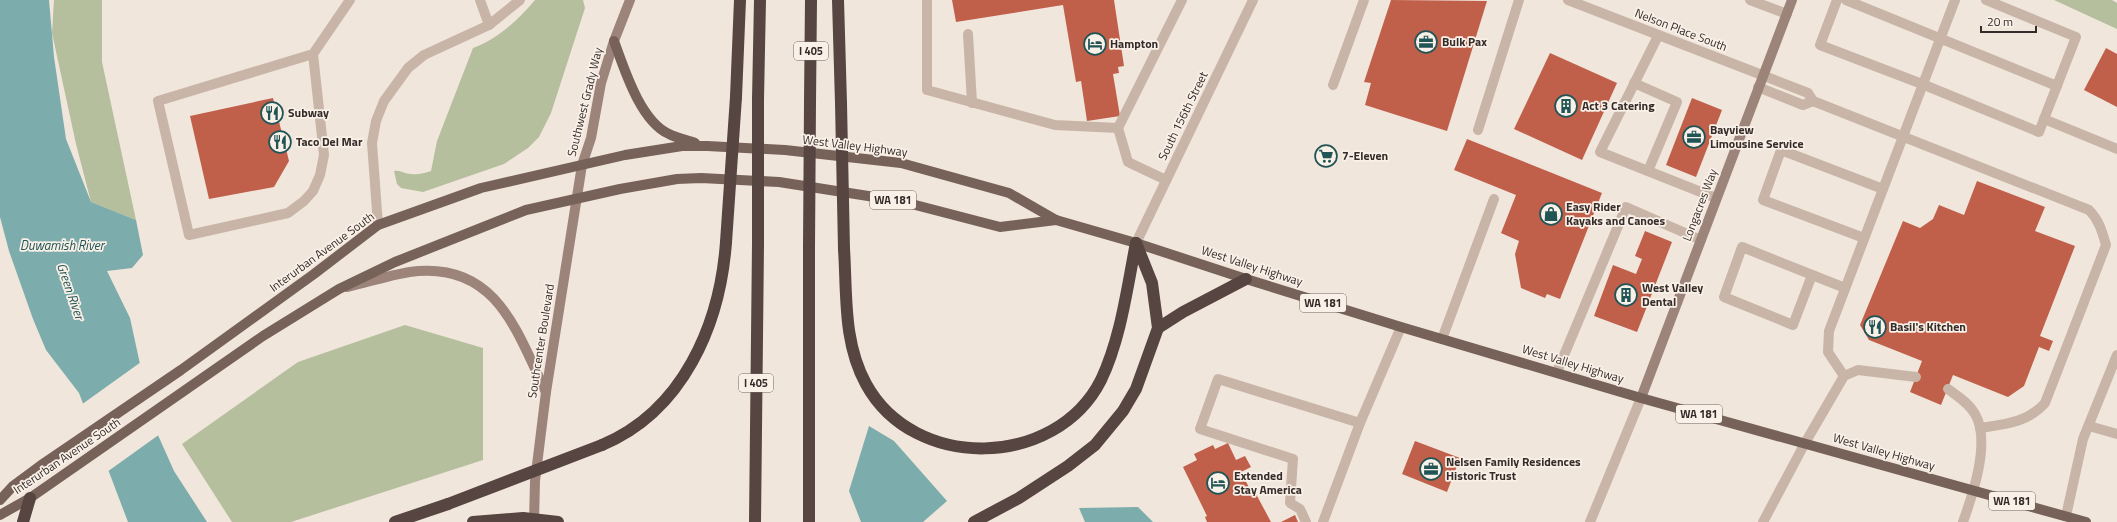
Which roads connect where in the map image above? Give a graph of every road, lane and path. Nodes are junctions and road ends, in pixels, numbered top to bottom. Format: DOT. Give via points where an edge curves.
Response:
graph roads {
  1 [pos="350,0"];
  2 [pos="480,0"];
  3 [pos="520,0"];
  4 [pos="630,0"];
  5 [pos="740,0"];
  6 [pos="760,0"];
  7 [pos="811,0"];
  8 [pos="838,0"];
  9 [pos="927,0"];
  10 [pos="1182,0"];
  11 [pos="1253,0"];
  12 [pos="1364,0"];
  13 [pos="1519,0"];
  14 [pos="1568,0"];
  15 [pos="1750,0"];
  16 [pos="1792,0"];
  17 [pos="1837,0"];
  18 [pos="1846,0"];
  19 [pos="1955,0"];
  20 [pos="1986,0"];
  21 [pos="1787,14"];
  22 [pos="489,25"];
  23 [pos="968,34"];
  24 [pos="1658,36"];
  25 [pos="1940,39"];
  26 [pos="614,41"];
  27 [pos="313,54"];
  28 [pos="1762,75"];
  29 [pos="1634,83"];
  30 [pos="1922,84"];
  31 [pos="1333,85"];
  32 [pos="2057,86"];
  33 [pos="1758,88"];
  34 [pos="1813,101"];
  35 [pos="972,103"];
  36 [pos="2044,119"];
  37 [pos="1118,128"];
  38 [pos="1478,130"];
  39 [pos="1902,136"];
  40 [pos="707,146"];
  41 [pos="2117,149"];
  42 [pos="785,150"];
  43 [pos="582,165"];
  44 [pos="1648,171"];
  45 [pos="1166,180"];
  46 [pos="785,183"];
  47 [pos="1883,189"];
  48 [pos="576,198"];
  49 [pos="1716,198"];
  50 [pos="1494,199"];
  51 [pos="1056,220"];
  52 [pos="378,225"];
  53 [pos="1864,238"];
  54 [pos="1701,240"];
  55 [pos="1136,243"];
  56 [pos="1812,275"];
  57 [pos="1246,279"];
  58 [pos="1845,288"];
  59 [pos="339,289"];
  60 [pos="1400,326"];
  61 [pos="1158,328"];
  62 [pos="1442,339"];
  63 [pos="2117,355"];
  64 [pos="1557,372"];
  65 [pos="1844,376"];
  66 [pos="1916,377"];
  67 [pos="1948,389"];
  68 [pos="546,392"];
  69 [pos="1641,398"];
  70 [pos="1360,423"];
  71 [pos="2089,426"];
  72 [pos="1980,428"];
  73 [pos="2117,434"];
  74 [pos="1805,443"];
  75 [pos="1974,490"];
  76 [pos="30,498"];
  77 [pos="0,500"];
  78 [pos="0,515"];
  79 [pos="2066,516"];
  80 [pos="1767,521"];
  81 [pos="23,522"];
  82 [pos="395,522"];
  83 [pos="473,522"];
  84 [pos="534,522"];
  85 [pos="558,522"];
  86 [pos="755,522"];
  87 [pos="809,522"];
  88 [pos="974,522"];
  89 [pos="1306,522"];
  90 [pos="1323,522"];
  91 [pos="1590,522"];
  92 [pos="1963,522"];
  93 [pos="2086,522"];
  1 -- 27 [label="street"];
  2 -- 22 [label="street"];
  3 -- 22 [label="street"];
  4 -- 26 [label="main road, Southwest Grady Way"];
  5 -- 82 [label="highway, bridge" via="725,266 715,311 686,374 654,411 632,429 602,445"];
  6 -- 86 [label="highway, I 405, bridge"];
  7 -- 87 [label="highway, I 405, bridge"];
  8 -- 55 [label="highway, bridge" via="846,323 856,362 866,385 883,408 919,434 953,446 990,449 1008,447 1047,433 1074,413 1101,380 1115,343"];
  9 -- 35 [label="street" via="927,90"];
  10 -- 37 [label="street"];
  11 -- 45 [label="street, South 156th Street"];
  12 -- 31 [label="street"];
  13 -- 38 [label="street"];
  14 -- 24 [label="street, Nelson Place South"];
  15 -- 21 [label="street"];
  16 -- 21 [label="main road, Longacres Way"];
  17 -- 30 [label="street" via="1820,45"];
  18 -- 25 [label="street"];
  19 -- 25 [label="street"];
  20 -- 32 [label="street" via="2076,37"];
  21 -- 28 [label="main road, Longacres Way"];
  22 -- 52 [label="street" via="424,55 408,68 384,101 376,121 372,143"];
  23 -- 35 [label="street"];
  24 -- 28 [label="street, Nelson Place South"];
  24 -- 29 [label="street"];
  25 -- 30 [label="street"];
  25 -- 32 [label="street"];
  26 -- 40 [label="main road" via="639,103 654,121 668,134"];
  26 -- 43 [label="main road, Southwest Grady Way" via="601,83 591,138"];
  27 -- 27 [label="street" via="158,101 189,235 288,213 313,191 320,175 324,154"];
  28 -- 33 [label="main road, Longacres Way"];
  28 -- 34 [label="street, Nelson Place South" via="1808,93"];
  29 -- 44 [label="street" via="1677,102"];
  29 -- 44 [label="street" via="1600,152"];
  30 -- 36 [label="street" via="2039,132"];
  30 -- 39 [label="street"];
  32 -- 36 [label="street"];
  33 -- 34 [label="street" via="1803,105"];
  33 -- 49 [label="main road, Longacres Way"];
  34 -- 39 [label="street"];
  35 -- 37 [label="street" via="1054,125"];
  36 -- 41 [label="street"];
  37 -- 45 [label="street" via="1128,162"];
  39 -- 47 [label="street"];
  39 -- 72 [label="street" via="2089,210 2096,216 2102,230 2106,245 2045,403 2036,414 2017,422"];
  40 -- 42 [label="main road, Interurban Avenue South"];
  40 -- 43 [label="main road, Interurban Avenue South" via="682,146"];
  42 -- 51 [label="main road, West Valley Highway / WA 181" via="902,164 1009,193"];
  43 -- 48 [label="main road, Southcenter Boulevard"];
  43 -- 52 [label="main road, Interurban Avenue South" via="481,188"];
  44 -- 49 [label="street"];
  45 -- 55 [label="street, South 156th Street"];
  46 -- 48 [label="main road, Interurban Avenue South" via="701,178"];
  46 -- 51 [label="main road, West Valley Highway / WA 181" via="900,201 1000,227"];
  47 -- 53 [label="street"];
  47 -- 53 [label="street" via="1781,150 1762,200"];
  48 -- 59 [label="main road, Interurban Avenue South" via="490,222"];
  48 -- 68 [label="main road, Southcenter Boulevard"];
  49 -- 54 [label="main road, Longacres Way"];
  50 -- 62 [label="street"];
  51 -- 55 [label="main road, West Valley Highway / WA 181"];
  52 -- 77 [label="main road, Interurban Avenue South" via="181,370 40,466 13,486"];
  53 -- 58 [label="street"];
  54 -- 64 [label="street" via="1626,207"];
  54 -- 69 [label="main road, Longacres Way"];
  55 -- 57 [label="main road, West Valley Highway / WA 181"];
  55 -- 61 [label="highway" via="1152,283"];
  56 -- 56 [label="street" via="1742,247 1724,297 1793,325"];
  56 -- 58 [label="street"];
  57 -- 60 [label="main road, West Valley Highway / WA 181"];
  57 -- 61 [label="highway" via="1182,312"];
  58 -- 65 [label="street" via="1829,331 1828,352"];
  59 -- 68 [label="main road" via="417,271 446,271 468,279 490,293 504,311"];
  59 -- 76 [label="main road, Interurban Avenue South" via="263,336"];
  60 -- 62 [label="main road, West Valley Highway / WA 181"];
  60 -- 70 [label="street"];
  61 -- 88 [label="highway" via="1136,389 1123,411 1095,445 1019,498"];
  62 -- 64 [label="main road, West Valley Highway / WA 181"];
  63 -- 71 [label="street"];
  64 -- 69 [label="main road, West Valley Highway / WA 181"];
  65 -- 66 [label="street" via="1858,370"];
  65 -- 74 [label="street"];
  67 -- 72 [label="street" via="1969,406 1976,415"];
  68 -- 84 [label="main road, Southcenter Boulevard" via="534,481"];
  69 -- 74 [label="main road, West Valley Highway / WA 181"];
  69 -- 91 [label="street"];
  70 -- 89 [label="street" via="1218,379 1200,429 1293,459 1290,503 1300,509"];
  70 -- 90 [label="street"];
  71 -- 73 [label="street"];
  71 -- 79 [label="street" via="2083,439"];
  72 -- 75 [label="street" via="1982,437"];
  74 -- 75 [label="main road, West Valley Highway / WA 181"];
  74 -- 80 [label="street"];
  75 -- 79 [label="main road, West Valley Highway / WA 181"];
  75 -- 92 [label="street"];
  76 -- 78 [label="main road, Interurban Avenue South"];
  76 -- 81 [label="highway"];
  79 -- 93 [label="main road, West Valley Highway / WA 181"];
  83 -- 85 [label="highway, bridge" via="523,518"];
}
